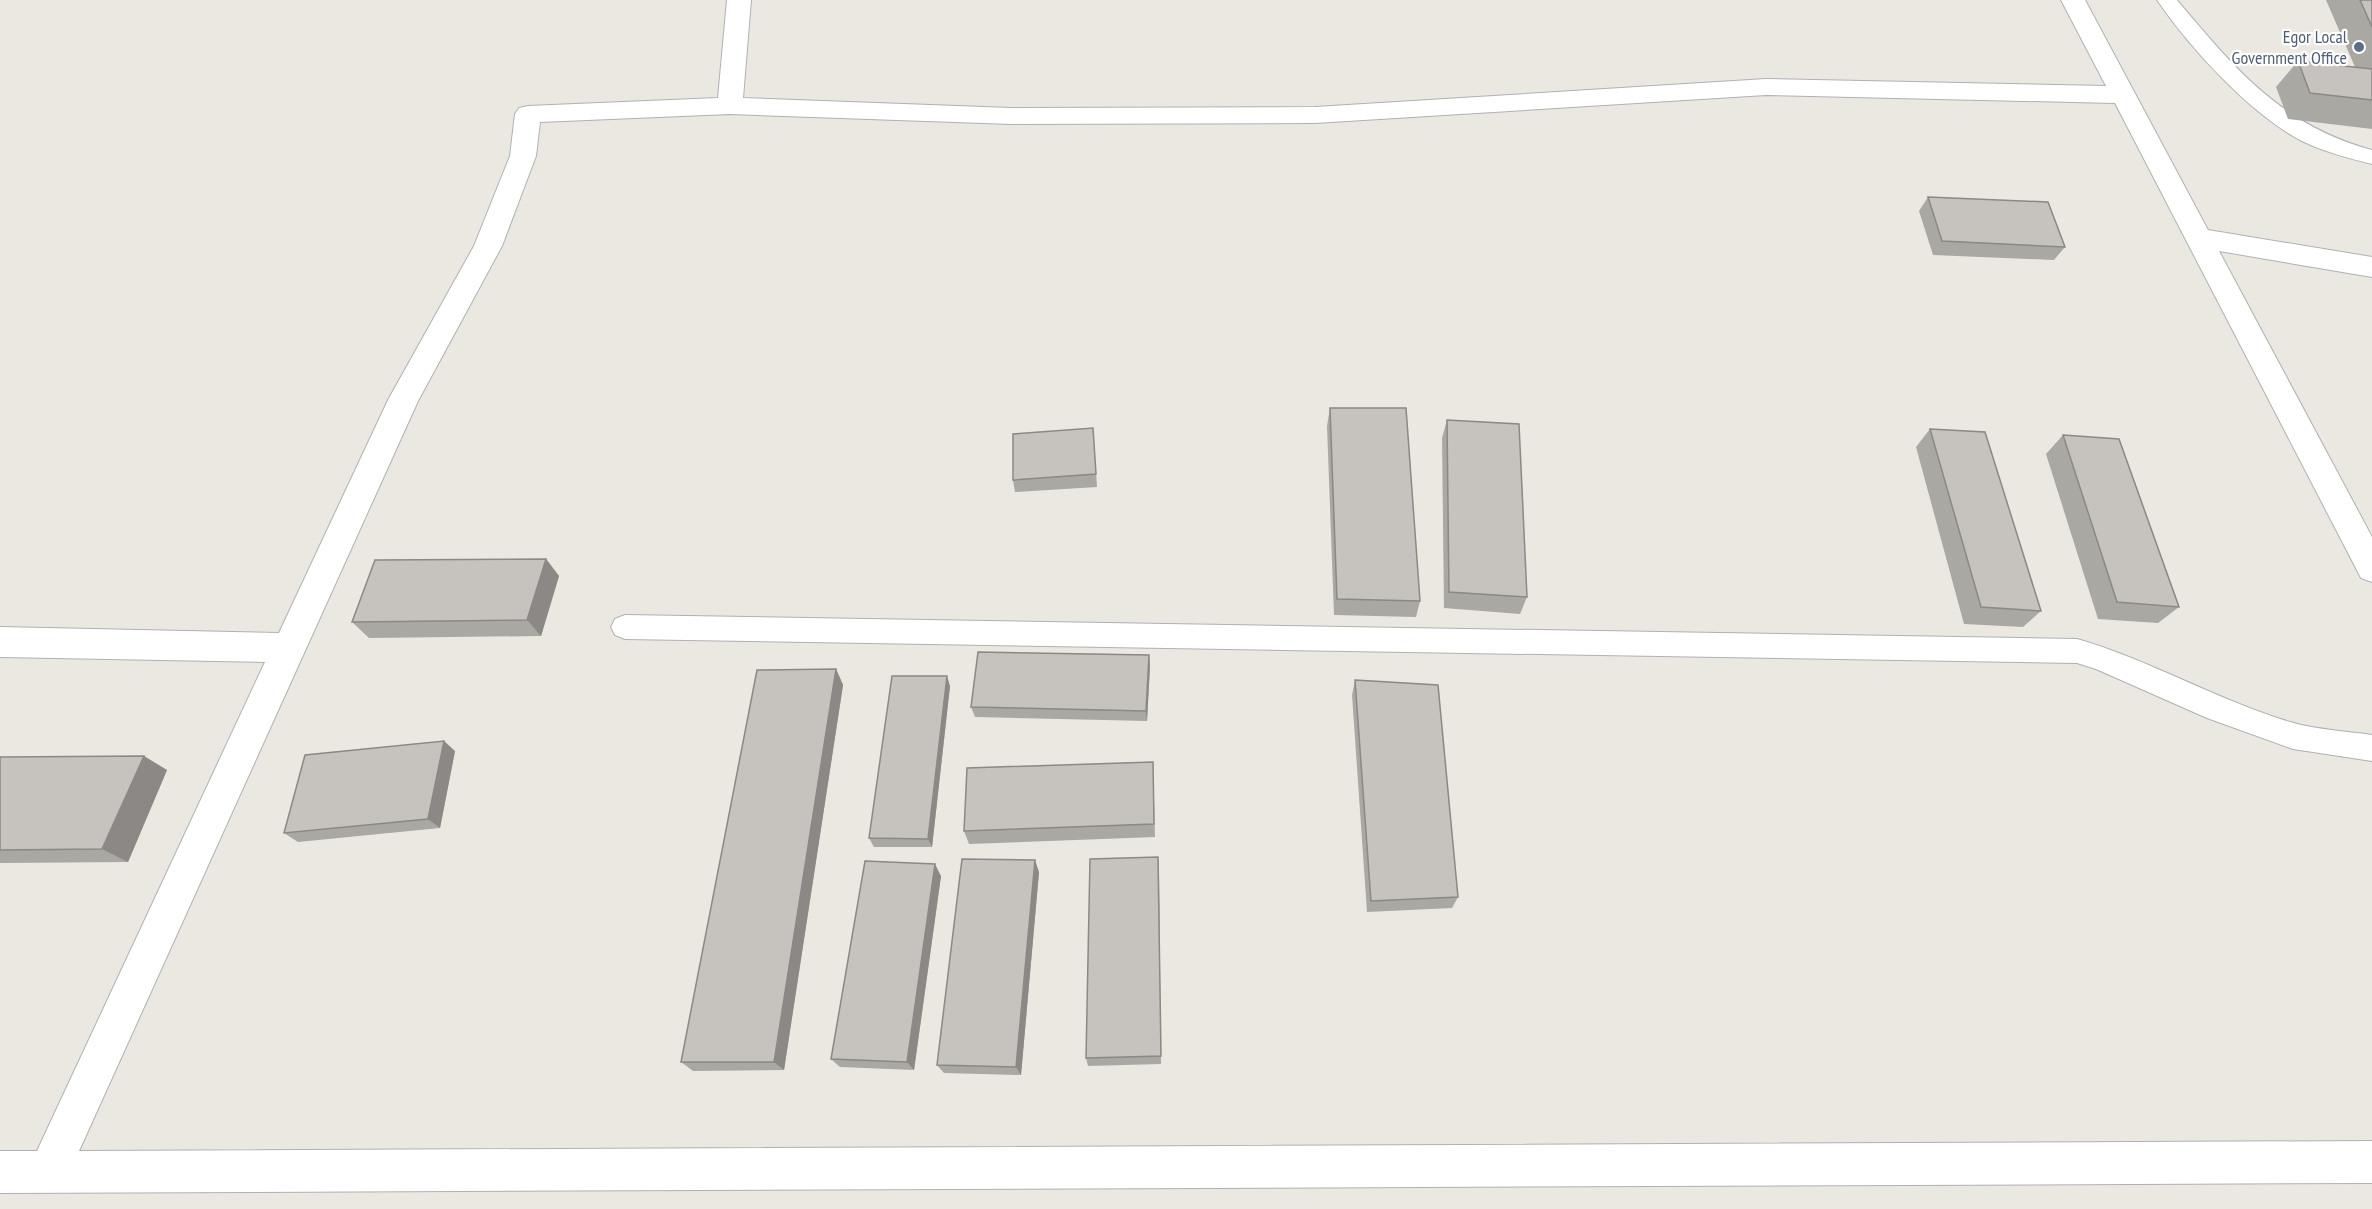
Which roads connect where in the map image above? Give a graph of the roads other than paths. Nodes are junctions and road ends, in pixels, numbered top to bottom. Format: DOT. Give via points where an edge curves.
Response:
graph roads {
  1 [pos="739,0"];
  2 [pos="2073,0"];
  3 [pos="2167,0"];
  4 [pos="2123,95"];
  5 [pos="730,106"];
  6 [pos="2372,157"];
  7 [pos="2197,238"];
  8 [pos="2372,267"];
  9 [pos="2372,568"];
  10 [pos="625,627"];
  11 [pos="0,642"];
  12 [pos="289,648"];
  13 [pos="2372,748"];
  14 [pos="2372,1162"];
  15 [pos="0,1172"];
  16 [pos="49,1172"];
  1 -- 5 [label="street"];
  2 -- 4 [label="street"];
  3 -- 6 [label="lane" via="2223,67 2267,109 2308,137"];
  4 -- 5 [label="street" via="1766,87 1304,115 1011,116"];
  4 -- 7 [label="street"];
  5 -- 12 [label="street" via="528,114 523,156 488,246 403,400"];
  7 -- 8 [label="street"];
  7 -- 9 [label="street"];
  10 -- 13 [label="lane" via="2077,651 2217,710 2293,736"];
  11 -- 12 [label="street"];
  12 -- 16 [label="street"];
  14 -- 16 [label="street"];
  15 -- 16 [label="street"];
}
